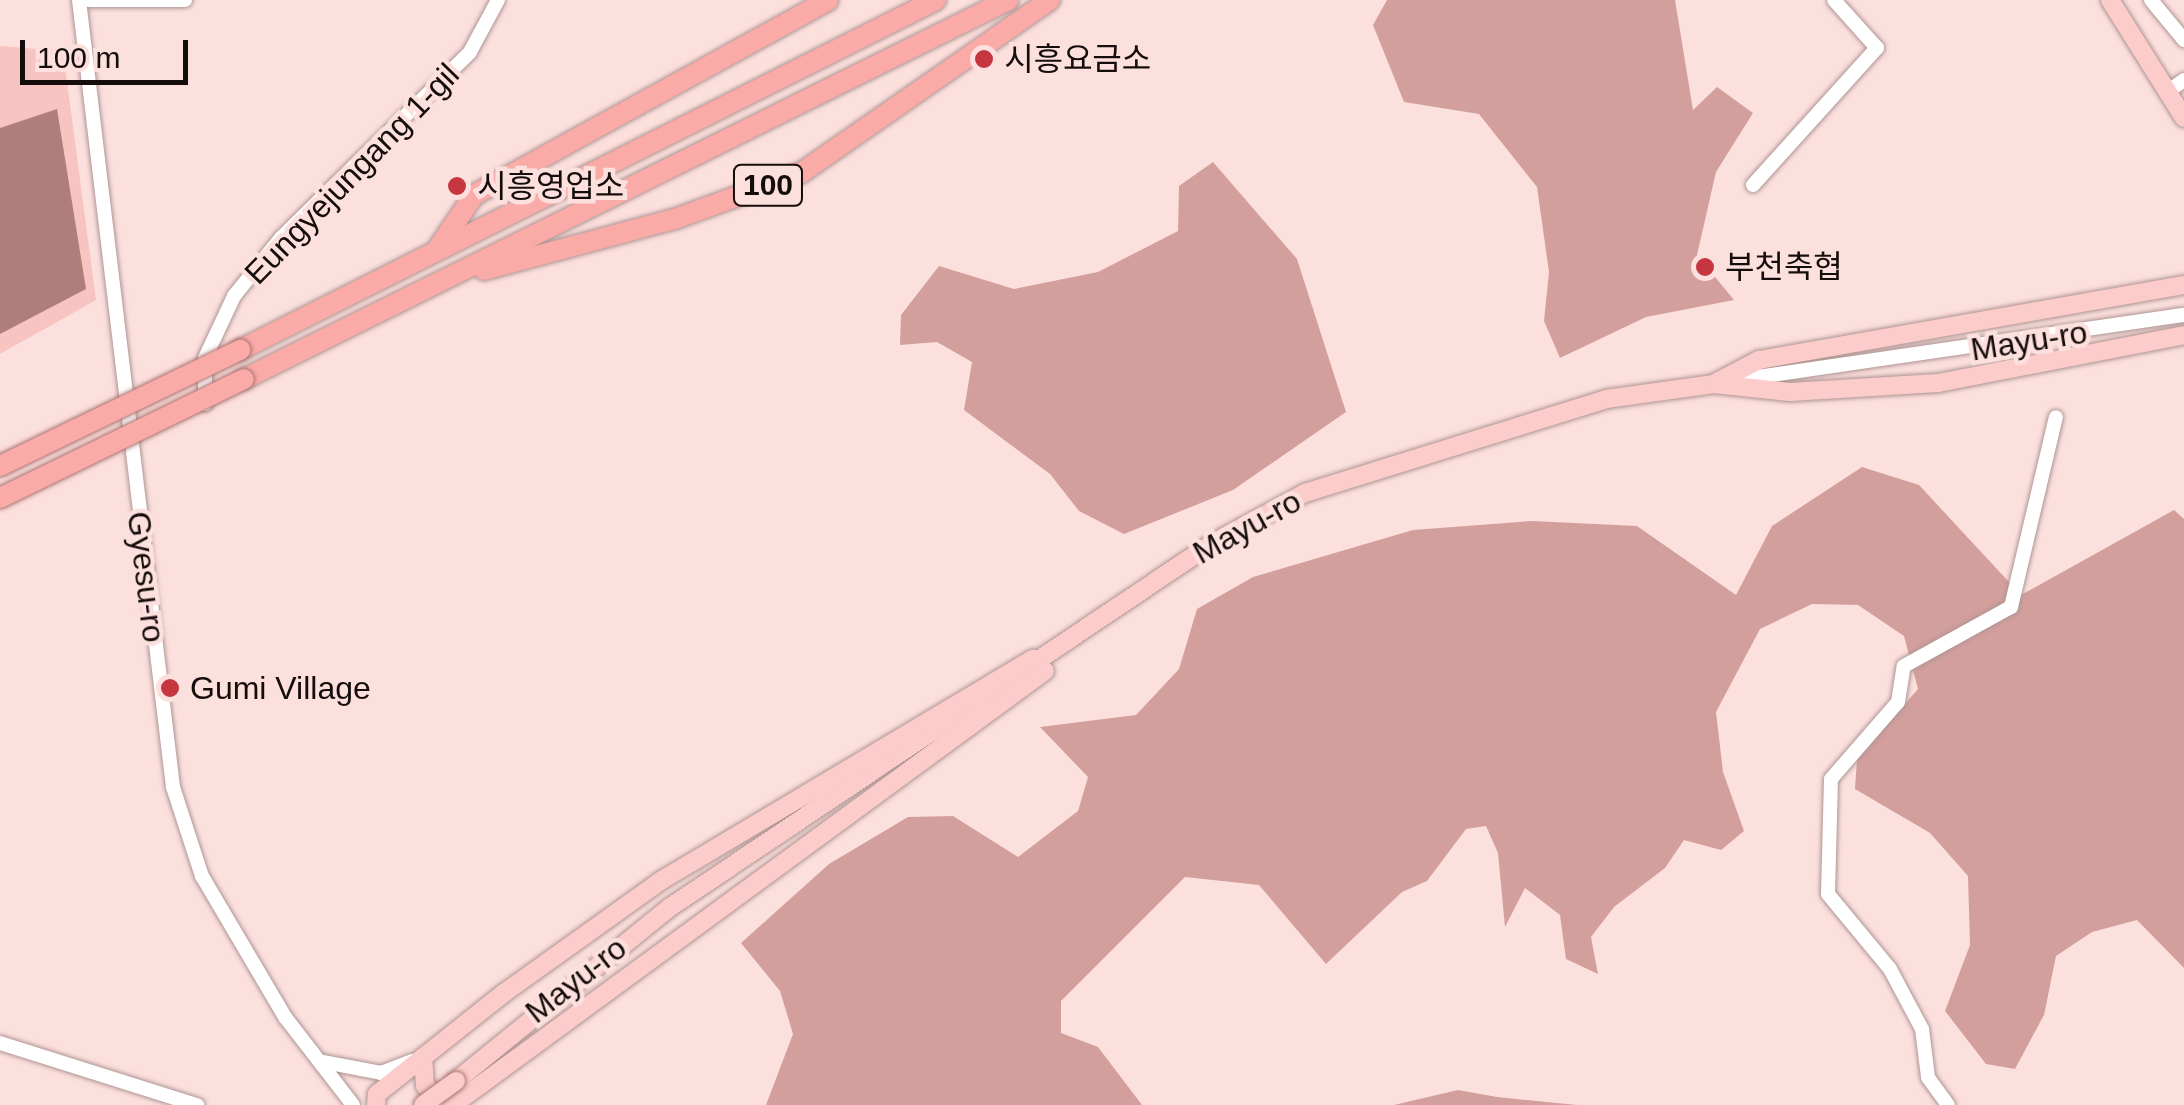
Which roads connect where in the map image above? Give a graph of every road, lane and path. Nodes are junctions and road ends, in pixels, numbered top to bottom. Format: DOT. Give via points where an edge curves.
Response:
graph roads {
  1 [pos="79,0"];
  2 [pos="89,0"];
  3 [pos="185,0"];
  4 [pos="498,0"];
  5 [pos="828,0"];
  6 [pos="936,0"];
  7 [pos="1008,0"];
  8 [pos="1050,0"];
  9 [pos="1834,0"];
  10 [pos="2110,0"];
  11 [pos="2151,0"];
  12 [pos="2184,40"];
  13 [pos="2184,80"];
  14 [pos="2167,92"];
  15 [pos="2184,118"];
  16 [pos="1754,185"];
  17 [pos="437,250"];
  18 [pos="2184,274"];
  19 [pos="443,280"];
  20 [pos="2184,286"];
  21 [pos="2097,300"];
  22 [pos="2184,315"];
  23 [pos="2184,335"];
  24 [pos="1714,384"];
  25 [pos="205,409"];
  26 [pos="2056,417"];
  27 [pos="0,466"];
  28 [pos="0,498"];
  29 [pos="1083,634"];
  30 [pos="0,1043"];
  31 [pos="314,1055"];
  32 [pos="423,1058"];
  33 [pos="455,1104"];
  34 [pos="197,1105"];
  35 [pos="353,1105"];
  36 [pos="376,1105"];
  37 [pos="423,1105"];
  38 [pos="1948,1105"];
  1 -- 31 [label="street, Gyesu-ro" via="173,787 202,876"];
  2 -- 3 [label="street"];
  4 -- 25 [label="street, Eungyejungang 1-gil" via="470,52 281,238 234,296 205,358"];
  5 -- 17 [label="highway, 100" via="474,195"];
  6 -- 17 [label="highway, 100" via="764,94"];
  7 -- 19 [label="highway, 100"];
  8 -- 19 [label="highway, 100" via="801,173 675,219"];
  9 -- 16 [label="street" via="1877,48"];
  10 -- 14 [label="main road"];
  11 -- 12 [label="street"];
  13 -- 14 [label="street"];
  14 -- 15 [label="main road"];
  17 -- 27 [label="highway, 100, bridge"];
  18 -- 21 [label="main road"];
  19 -- 28 [label="highway, 100, bridge"];
  20 -- 21 [label="main road"];
  21 -- 24 [label="main road" via="1759,360"];
  22 -- 24 [label="street, Mayu-ro"];
  23 -- 24 [label="main road" via="1938,383 1790,392"];
  24 -- 29 [label="main road, Mayu-ro" via="1606,398 1306,493 1211,544"];
  26 -- 38 [label="street" via="2011,607 1904,666 1898,702 1831,779 1828,894 1890,969 1922,1030 1928,1077"];
  29 -- 32 [label="main road" via="662,880"];
  29 -- 33 [label="main road" via="1024,692 614,980"];
  29 -- 37 [label="main road, Mayu-ro, bridge" via="669,908"];
  30 -- 34 [label="street"];
  31 -- 32 [label="street" via="331,1067 381,1073"];
  31 -- 35 [label="street, Gyesu-ro"];
  32 -- 33 [label="main road" via="428,1093"];
  32 -- 36 [label="main road" via="377,1094"];
}
